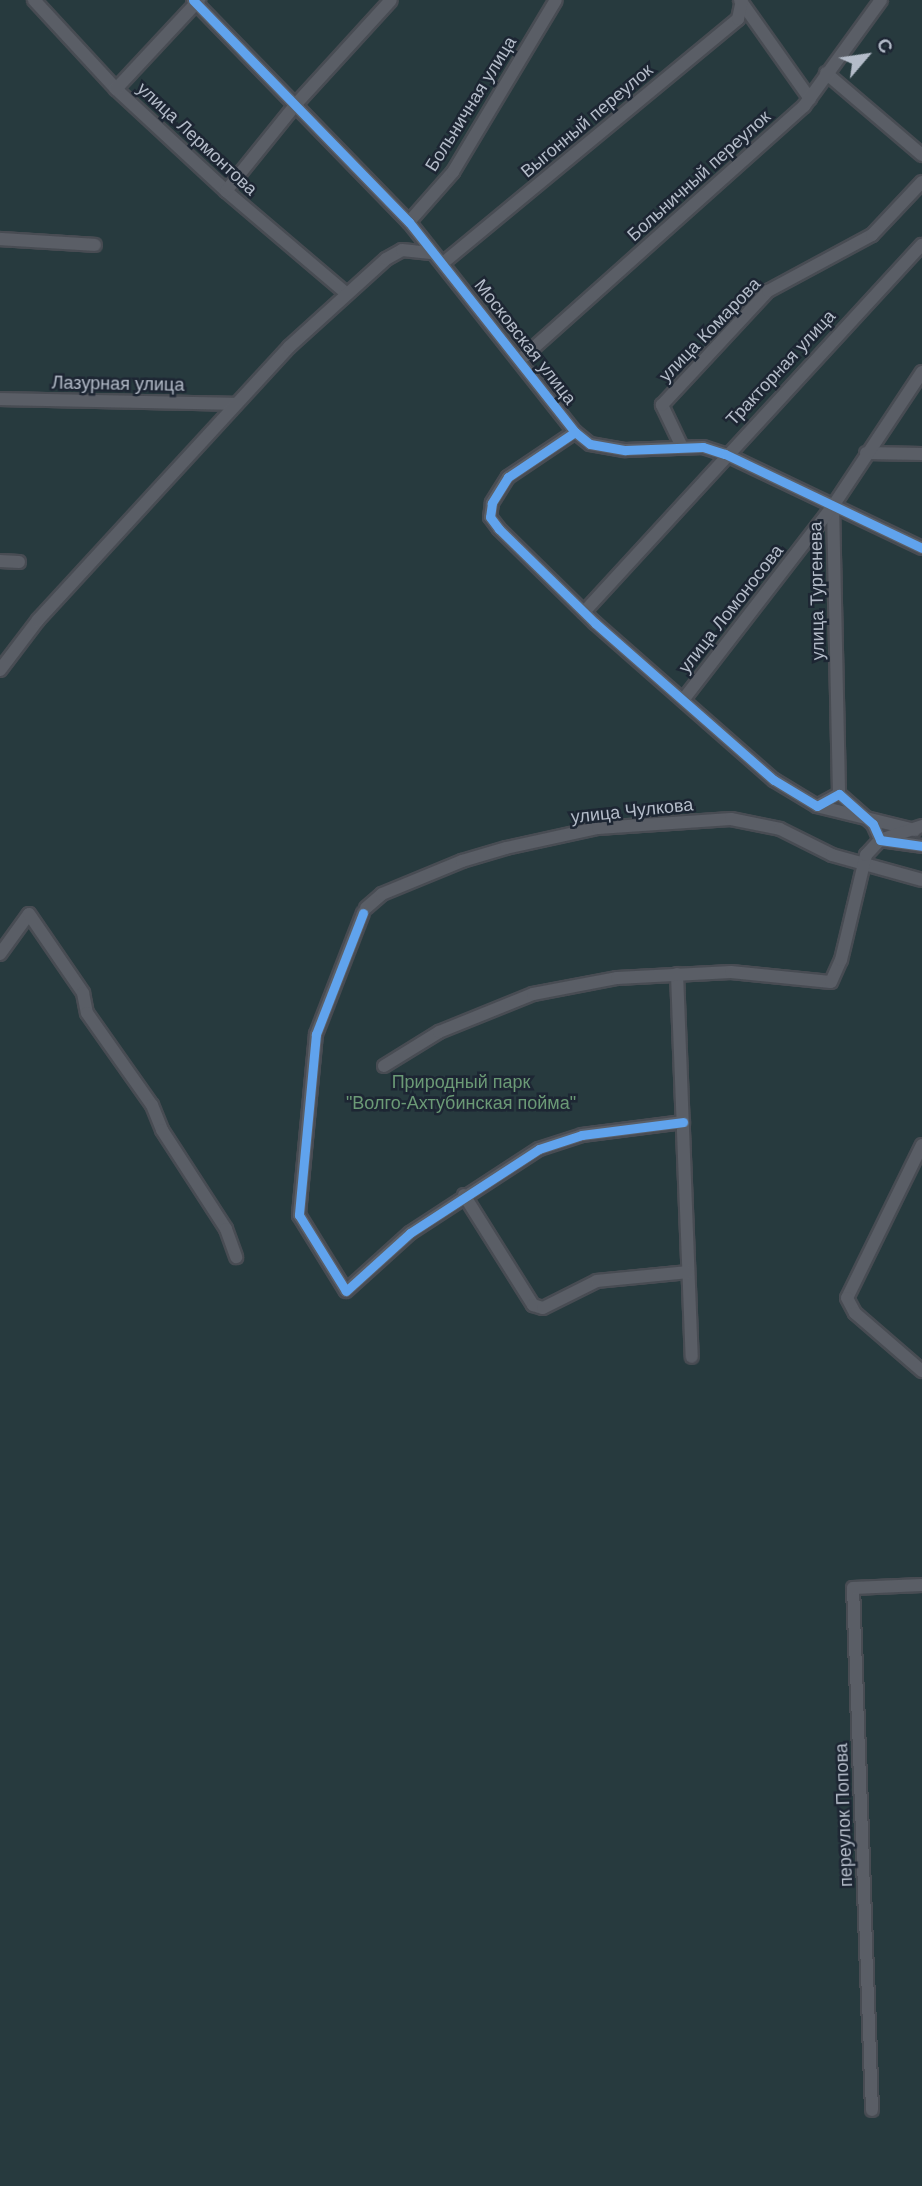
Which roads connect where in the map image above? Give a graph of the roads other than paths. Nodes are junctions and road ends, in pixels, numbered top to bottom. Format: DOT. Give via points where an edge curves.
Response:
graph roads {
  1 [pos="35,0"];
  2 [pos="391,0"];
  3 [pos="556,0"];
  4 [pos="741,0"];
  5 [pos="881,0"];
  6 [pos="196,1"];
  7 [pos="826,73"];
  8 [pos="116,89"];
  9 [pos="810,99"];
  10 [pos="298,103"];
  11 [pos="922,155"];
  12 [pos="922,182"];
  13 [pos="226,191"];
  14 [pos="409,222"];
  15 [pos="0,239"];
  16 [pos="95,245"];
  17 [pos="922,245"];
  18 [pos="431,253"];
  19 [pos="443,263"];
  20 [pos="346,293"];
  21 [pos="520,360"];
  22 [pos="922,372"];
  23 [pos="0,400"];
  24 [pos="236,404"];
  25 [pos="575,432"];
  26 [pos="682,447"];
  27 [pos="866,453"];
  28 [pos="725,454"];
  29 [pos="922,454"];
  30 [pos="833,506"];
  31 [pos="922,548"];
  32 [pos="0,562"];
  33 [pos="19,562"];
  34 [pos="583,612"];
  35 [pos="0,670"];
  36 [pos="683,700"];
  37 [pos="839,794"];
  38 [pos="817,806"];
  39 [pos="864,816"];
  40 [pos="919,830"];
  41 [pos="880,840"];
  42 [pos="922,846"];
  43 [pos="865,865"];
  44 [pos="922,880"];
  45 [pos="0,954"];
  46 [pos="677,974"];
  47 [pos="384,1066"];
  48 [pos="682,1122"];
  49 [pos="922,1145"];
  50 [pos="464,1195"];
  51 [pos="236,1256"];
  52 [pos="688,1272"];
  53 [pos="692,1357"];
  54 [pos="922,1371"];
  55 [pos="922,1585"];
  56 [pos="872,2110"];
  1 -- 8 [label="street, улица Лермонтова"];
  2 -- 10 [label="street"];
  3 -- 14 [label="street, Больничная улица" via="453,172"];
  4 -- 9 [label="street"];
  4 -- 19 [label="street, Выгонный переулок" via="738,19"];
  5 -- 7 [label="street, Больничный переулок"];
  6 -- 8 [label="street"];
  6 -- 10 [label="street, Московская улица"];
  7 -- 9 [label="street, Больничный переулок"];
  7 -- 11 [label="street"];
  8 -- 13 [label="street, улица Лермонтова"];
  9 -- 21 [label="street, Больничный переулок"];
  10 -- 13 [label="street"];
  10 -- 14 [label="street, Московская улица"];
  12 -- 26 [label="street, улица Комарова" via="872,235 768,291 662,405"];
  13 -- 20 [label="street, улица Лермонтова"];
  14 -- 18 [label="street, Московская улица"];
  15 -- 16 [label="street"];
  17 -- 28 [label="street, Тракторная улица"];
  18 -- 19 [label="street, Московская улица"];
  18 -- 20 [label="street" via="402,250"];
  19 -- 21 [label="street, Московская улица"];
  20 -- 24 [label="street"];
  21 -- 25 [label="street, Московская улица"];
  22 -- 27 [label="street, улица Тургенева"];
  23 -- 24 [label="street, Лазурная улица"];
  24 -- 35 [label="street" via="38,620"];
  25 -- 26 [label="street, Московская улица" via="605,450"];
  25 -- 34 [label="street" via="508,477 492,503 490,517"];
  26 -- 28 [label="street, Московская улица"];
  27 -- 29 [label="street"];
  27 -- 30 [label="street, улица Тургенева"];
  28 -- 30 [label="street, Московская улица"];
  28 -- 34 [label="street, Тракторная улица"];
  30 -- 31 [label="street, Московская улица"];
  30 -- 36 [label="street, улица Ломоносова"];
  30 -- 37 [label="street, улица Тургенева"];
  32 -- 33 [label="street"];
  34 -- 36 [label="street"];
  36 -- 38 [label="street" via="774,780"];
  37 -- 38 [label="street"];
  37 -- 39 [label="street"];
  38 -- 39 [label="street"];
  39 -- 40 [label="street"];
  39 -- 41 [label="street"];
  40 -- 41 [label="street"];
  41 -- 42 [label="street"];
  41 -- 43 [label="street" via="866,855"];
  43 -- 44 [label="street, улица Чулкова"];
  43 -- 46 [label="street" via="831,982 732,972"];
  43 -- 50 [label="street, улица Чулкова" via="832,855 780,829 736,819 598,828 462,861 382,894 365,910 316,1034 299,1214 346,1291 419,1227"];
  45 -- 51 [label="street" via="29,914 83,993 87,1013 152,1105 162,1130 226,1229"];
  46 -- 47 [label="street" via="617,978 533,994 439,1032"];
  46 -- 48 [label="street"];
  48 -- 50 [label="street" via="582,1135 539,1149"];
  48 -- 52 [label="street"];
  49 -- 54 [label="street" via="846,1298 855,1313"];
  50 -- 52 [label="street" via="533,1305 543,1308 597,1281"];
  52 -- 53 [label="street"];
  55 -- 56 [label="street, переулок Попова" via="853,1588"];
}
